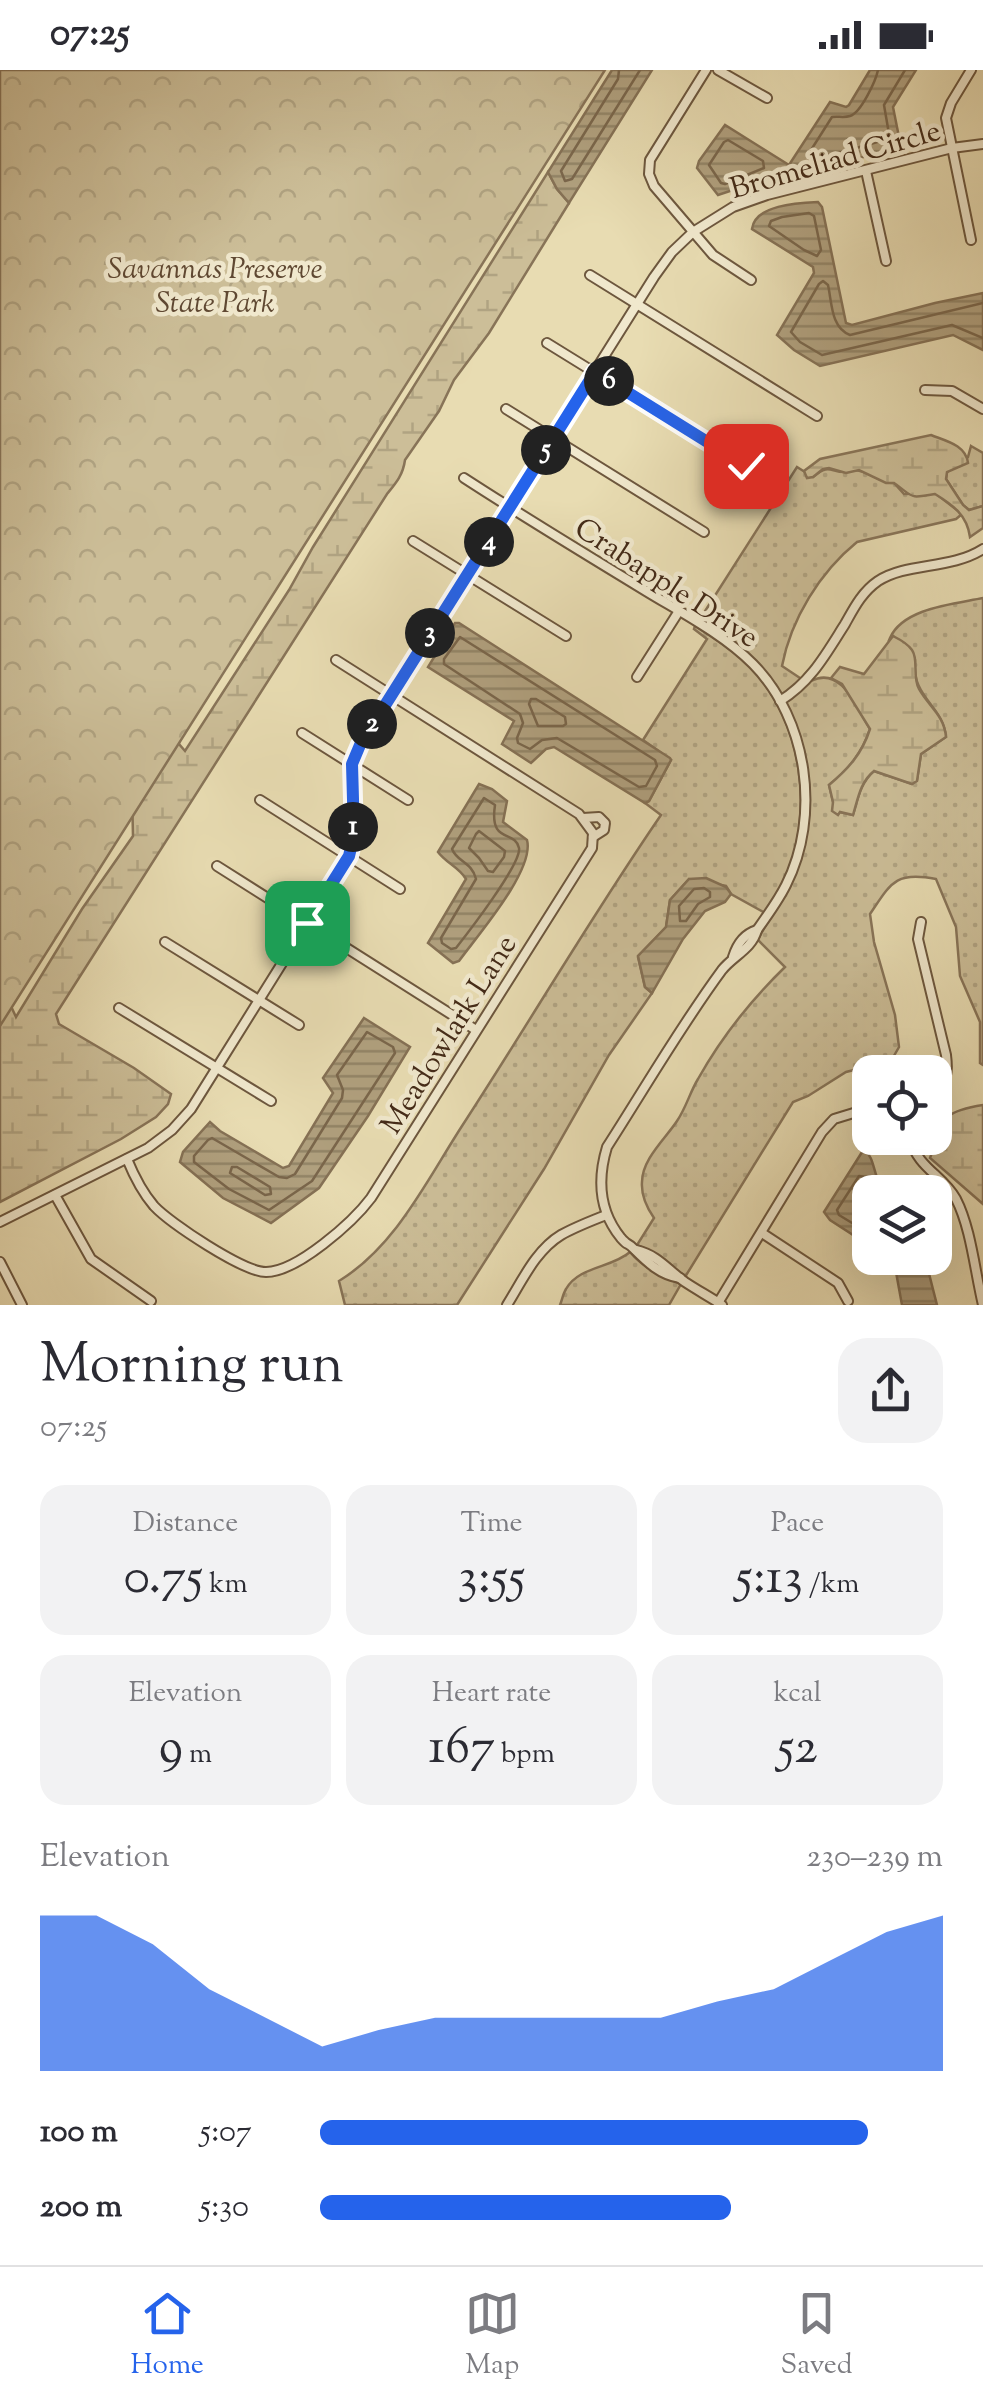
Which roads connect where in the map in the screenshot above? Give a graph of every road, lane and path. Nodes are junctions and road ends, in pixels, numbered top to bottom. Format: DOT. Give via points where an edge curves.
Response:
graph roads {
  1 [pos="706,70"];
  2 [pos="718,70"];
  3 [pos="972,70"];
  4 [pos="767,98"];
  5 [pos="983,144"];
  6 [pos="952,148"];
  7 [pos="866,170"];
  8 [pos="693,232"];
  9 [pos="972,240"];
  10 [pos="886,261"];
  11 [pos="590,275"];
  12 [pos="751,280"];
  13 [pos="638,304"];
  14 [pos="548,343"];
  15 [pos="595,372"];
  16 [pos="925,390"];
  17 [pos="506,409"];
  18 [pos="983,409"];
  19 [pos="816,416"];
  20 [pos="553,438"];
  21 [pos="746,466"];
  22 [pos="464,478"];
  23 [pos="510,508"];
  24 [pos="704,532"];
  25 [pos="413,541"];
  26 [pos="983,549"];
  27 [pos="468,576"];
  28 [pos="679,611"];
  29 [pos="566,636"];
  30 [pos="336,660"];
  31 [pos="637,676"];
  32 [pos="390,695"];
  33 [pos="780,702"];
  34 [pos="302,733"];
  35 [pos="352,764"];
  36 [pos="260,800"];
  37 [pos="408,800"];
  38 [pos="583,818"];
  39 [pos="594,837"];
  40 [pos="349,856"];
  41 [pos="217,866"];
  42 [pos="400,889"];
  43 [pos="921,922"];
  44 [pos="307,923"];
  45 [pos="166,942"];
  46 [pos="258,1000"];
  47 [pos="119,1008"];
  48 [pos="299,1026"];
  49 [pos="476,1030"];
  50 [pos="946,1055"];
  51 [pos="217,1068"];
  52 [pos="271,1101"];
  53 [pos="852,1114"];
  54 [pos="918,1155"];
  55 [pos="127,1159"];
  56 [pos="55,1195"];
  57 [pos="606,1215"];
  58 [pos="0,1222"];
  59 [pos="762,1233"];
  60 [pos="0,1262"];
  61 [pos="151,1301"];
  62 [pos="848,1301"];
  63 [pos="720,1304"];
  64 [pos="22,1305"];
  65 [pos="507,1305"];
  66 [pos="982,1305"];
  1 -- 8 [label="street" via="650,160 654,186"];
  2 -- 4 [label="street"];
  3 -- 6 [label="street" via="946,118"];
  5 -- 6 [label="street, Bromeliad Circle"];
  6 -- 7 [label="street, Bromeliad Circle"];
  6 -- 9 [label="street"];
  7 -- 8 [label="street, Bromeliad Circle" via="733,206"];
  7 -- 10 [label="street"];
  8 -- 12 [label="street"];
  8 -- 13 [label="street, Bromeliad Circle"];
  11 -- 13 [label="street"];
  13 -- 15 [label="street, Bromeliad Circle"];
  13 -- 19 [label="street"];
  14 -- 15 [label="street"];
  15 -- 20 [label="street, Bromeliad Circle"];
  15 -- 21 [label="street"];
  16 -- 18 [label="street" via="947,389"];
  17 -- 20 [label="street"];
  20 -- 23 [label="street, Bromeliad Circle"];
  20 -- 24 [label="street"];
  22 -- 23 [label="street, Crabapple Drive"];
  23 -- 27 [label="street, Bromeliad Circle"];
  23 -- 28 [label="street, Crabapple Drive"];
  25 -- 27 [label="street"];
  26 -- 33 [label="street" via="882,578 863,593 820,665"];
  27 -- 29 [label="street"];
  27 -- 32 [label="street, Bromeliad Circle"];
  28 -- 31 [label="street"];
  28 -- 33 [label="street, Crabapple Drive" via="754,664"];
  30 -- 32 [label="street"];
  32 -- 35 [label="street, Bromeliad Circle"];
  32 -- 38 [label="street"];
  33 -- 57 [label="street, Crabapple Drive" via="804,774 798,853 755,938 700,1000 607,1147 600,1179"];
  34 -- 35 [label="street"];
  35 -- 37 [label="street"];
  35 -- 40 [label="street, Bromeliad Circle"];
  36 -- 40 [label="street"];
  38 -- 39 [label="street"];
  38 -- 39 [label="street" via="606,822"];
  39 -- 49 [label="street, Meadowlark Lane"];
  40 -- 42 [label="street"];
  40 -- 44 [label="street, Bromeliad Circle"];
  41 -- 44 [label="street"];
  43 -- 50 [label="street" via="918,939"];
  44 -- 46 [label="street, Bromeliad Circle"];
  44 -- 49 [label="street"];
  45 -- 46 [label="street"];
  46 -- 48 [label="street"];
  46 -- 51 [label="street, Bromeliad Circle"];
  47 -- 51 [label="street"];
  49 -- 55 [label="street, Meadowlark Lane" via="363,1209 281,1270 241,1265 168,1219"];
  51 -- 52 [label="street"];
  51 -- 55 [label="street, Bromeliad Circle" via="180,1122"];
  53 -- 59 [label="street" via="822,1132"];
  54 -- 66 [label="street" via="955,1196"];
  55 -- 56 [label="street, Bromeliad Circle"];
  56 -- 58 [label="street, Bromeliad Circle"];
  56 -- 61 [label="street" via="91,1260"];
  57 -- 63 [label="street" via="636,1250"];
  57 -- 65 [label="street" via="548,1245"];
  59 -- 62 [label="street" via="838,1283"];
  59 -- 63 [label="street"];
  60 -- 64 [label="street"];
}
